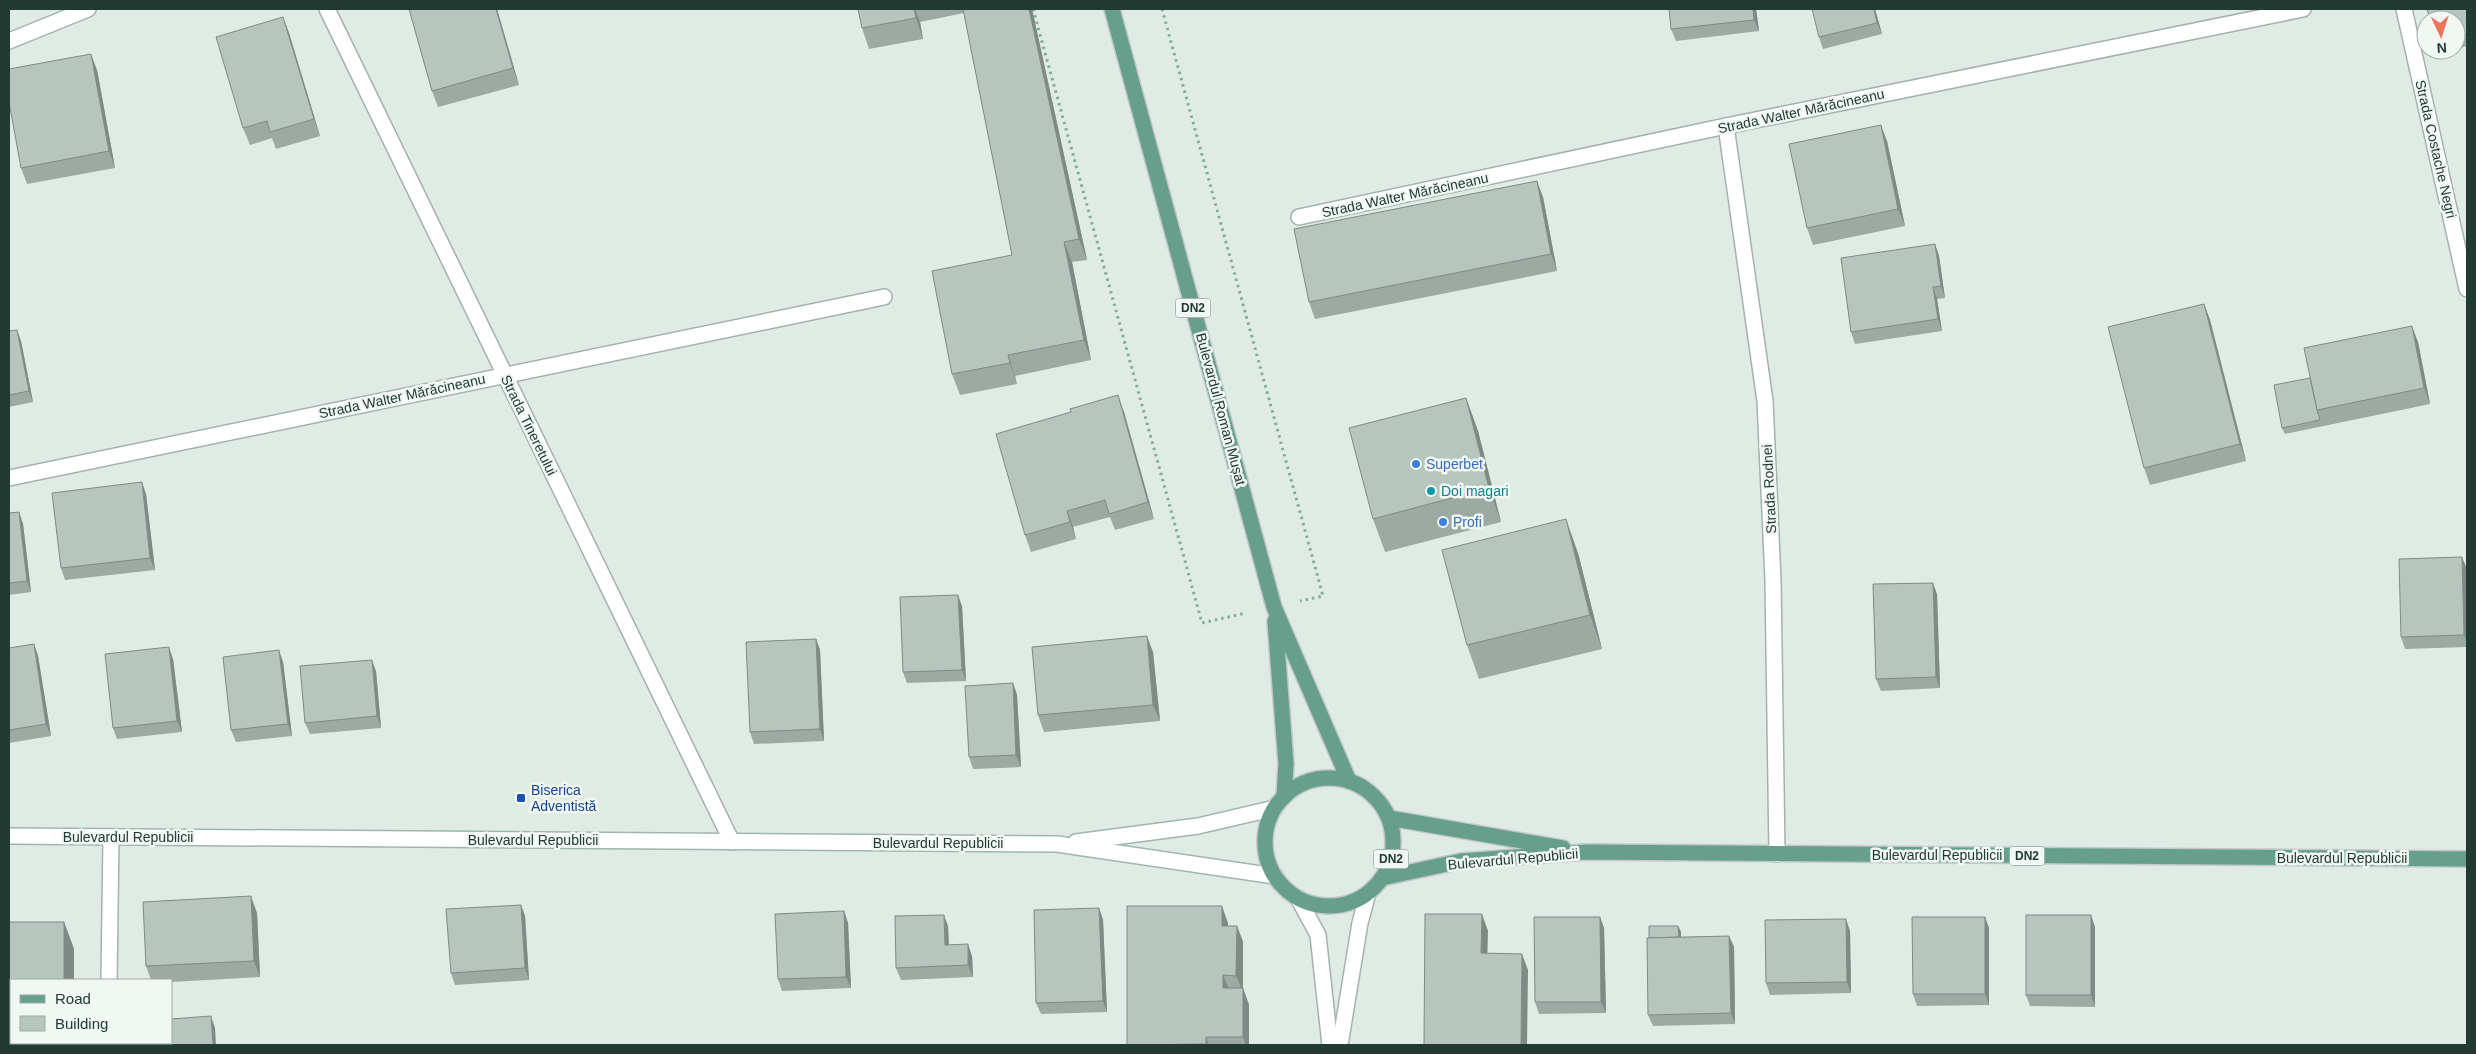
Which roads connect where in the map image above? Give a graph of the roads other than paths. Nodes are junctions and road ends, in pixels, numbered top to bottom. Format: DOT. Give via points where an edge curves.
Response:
graph roads {
  1 [pos="88,9"];
  2 [pos="327,9"];
  3 [pos="1112,9"];
  4 [pos="2303,9"];
  5 [pos="2404,9"];
  6 [pos="9,41"];
  7 [pos="1726,126"];
  8 [pos="1300,217"];
  9 [pos="2467,289"];
  10 [pos="884,297"];
  11 [pos="505,375"];
  12 [pos="9,478"];
  13 [pos="1274,607"];
  14 [pos="1349,781"];
  15 [pos="1279,803"];
  16 [pos="1388,818"];
  17 [pos="9,836"];
  18 [pos="111,836"];
  19 [pos="732,842"];
  20 [pos="1057,844"];
  21 [pos="1586,852"];
  22 [pos="1777,854"];
  23 [pos="2467,859"];
  24 [pos="1275,876"];
  25 [pos="1382,878"];
  26 [pos="1368,893"];
  27 [pos="1298,898"];
  28 [pos="109,979"];
  29 [pos="1330,1045"];
  30 [pos="1340,1045"];
  1 -- 6 [label="street"];
  2 -- 11 [label="street, Strada Tineretului"];
  3 -- 13 [label="main road, Bulevardul Roman Mușat / DN2"];
  4 -- 7 [label="street, Strada Walter Mărăcineanu"];
  5 -- 9 [label="street, Strada Costache Negri"];
  7 -- 8 [label="street, Strada Walter Mărăcineanu"];
  7 -- 22 [label="street, Strada Rodnei" via="1765,401 1773,580"];
  10 -- 11 [label="street, Strada Walter Mărăcineanu"];
  11 -- 12 [label="street, Strada Walter Mărăcineanu"];
  11 -- 19 [label="street, Strada Tineretului"];
  13 -- 14 [label="main road, Bulevardul Roman Mușat / DN2"];
  13 -- 15 [label="main road, Bulevardul Roman Mușat / DN2" via="1286,764"];
  14 -- 15 [label="main road, DN2" via="1332,778 1314,780 1298,786"];
  14 -- 16 [label="main road, DN2" via="1366,789"];
  15 -- 20 [label="street, Bulevardul Republicii" via="1198,826"];
  15 -- 24 [label="main road, DN2" via="1268,824 1265,842"];
  16 -- 21 [label="main road, Bulevardul Republicii / DN2"];
  16 -- 25 [label="main road, DN2" via="1393,848 1390,864"];
  17 -- 18 [label="street, Bulevardul Republicii"];
  18 -- 19 [label="street, Bulevardul Republicii"];
  18 -- 28 [label="street"];
  19 -- 20 [label="street, Bulevardul Republicii"];
  20 -- 24 [label="street, Bulevardul Republicii"];
  21 -- 22 [label="main road, Bulevardul Republicii / DN2"];
  21 -- 25 [label="main road, Bulevardul Republicii / DN2" via="1461,861"];
  22 -- 23 [label="main road, Bulevardul Republicii / DN2"];
  24 -- 27 [label="main road, DN2"];
  25 -- 26 [label="main road, DN2"];
  26 -- 27 [label="main road, DN2" via="1352,902 1334,905 1315,904"];
  26 -- 30 [label="street"];
  27 -- 29 [label="street" via="1318,935"];
}
